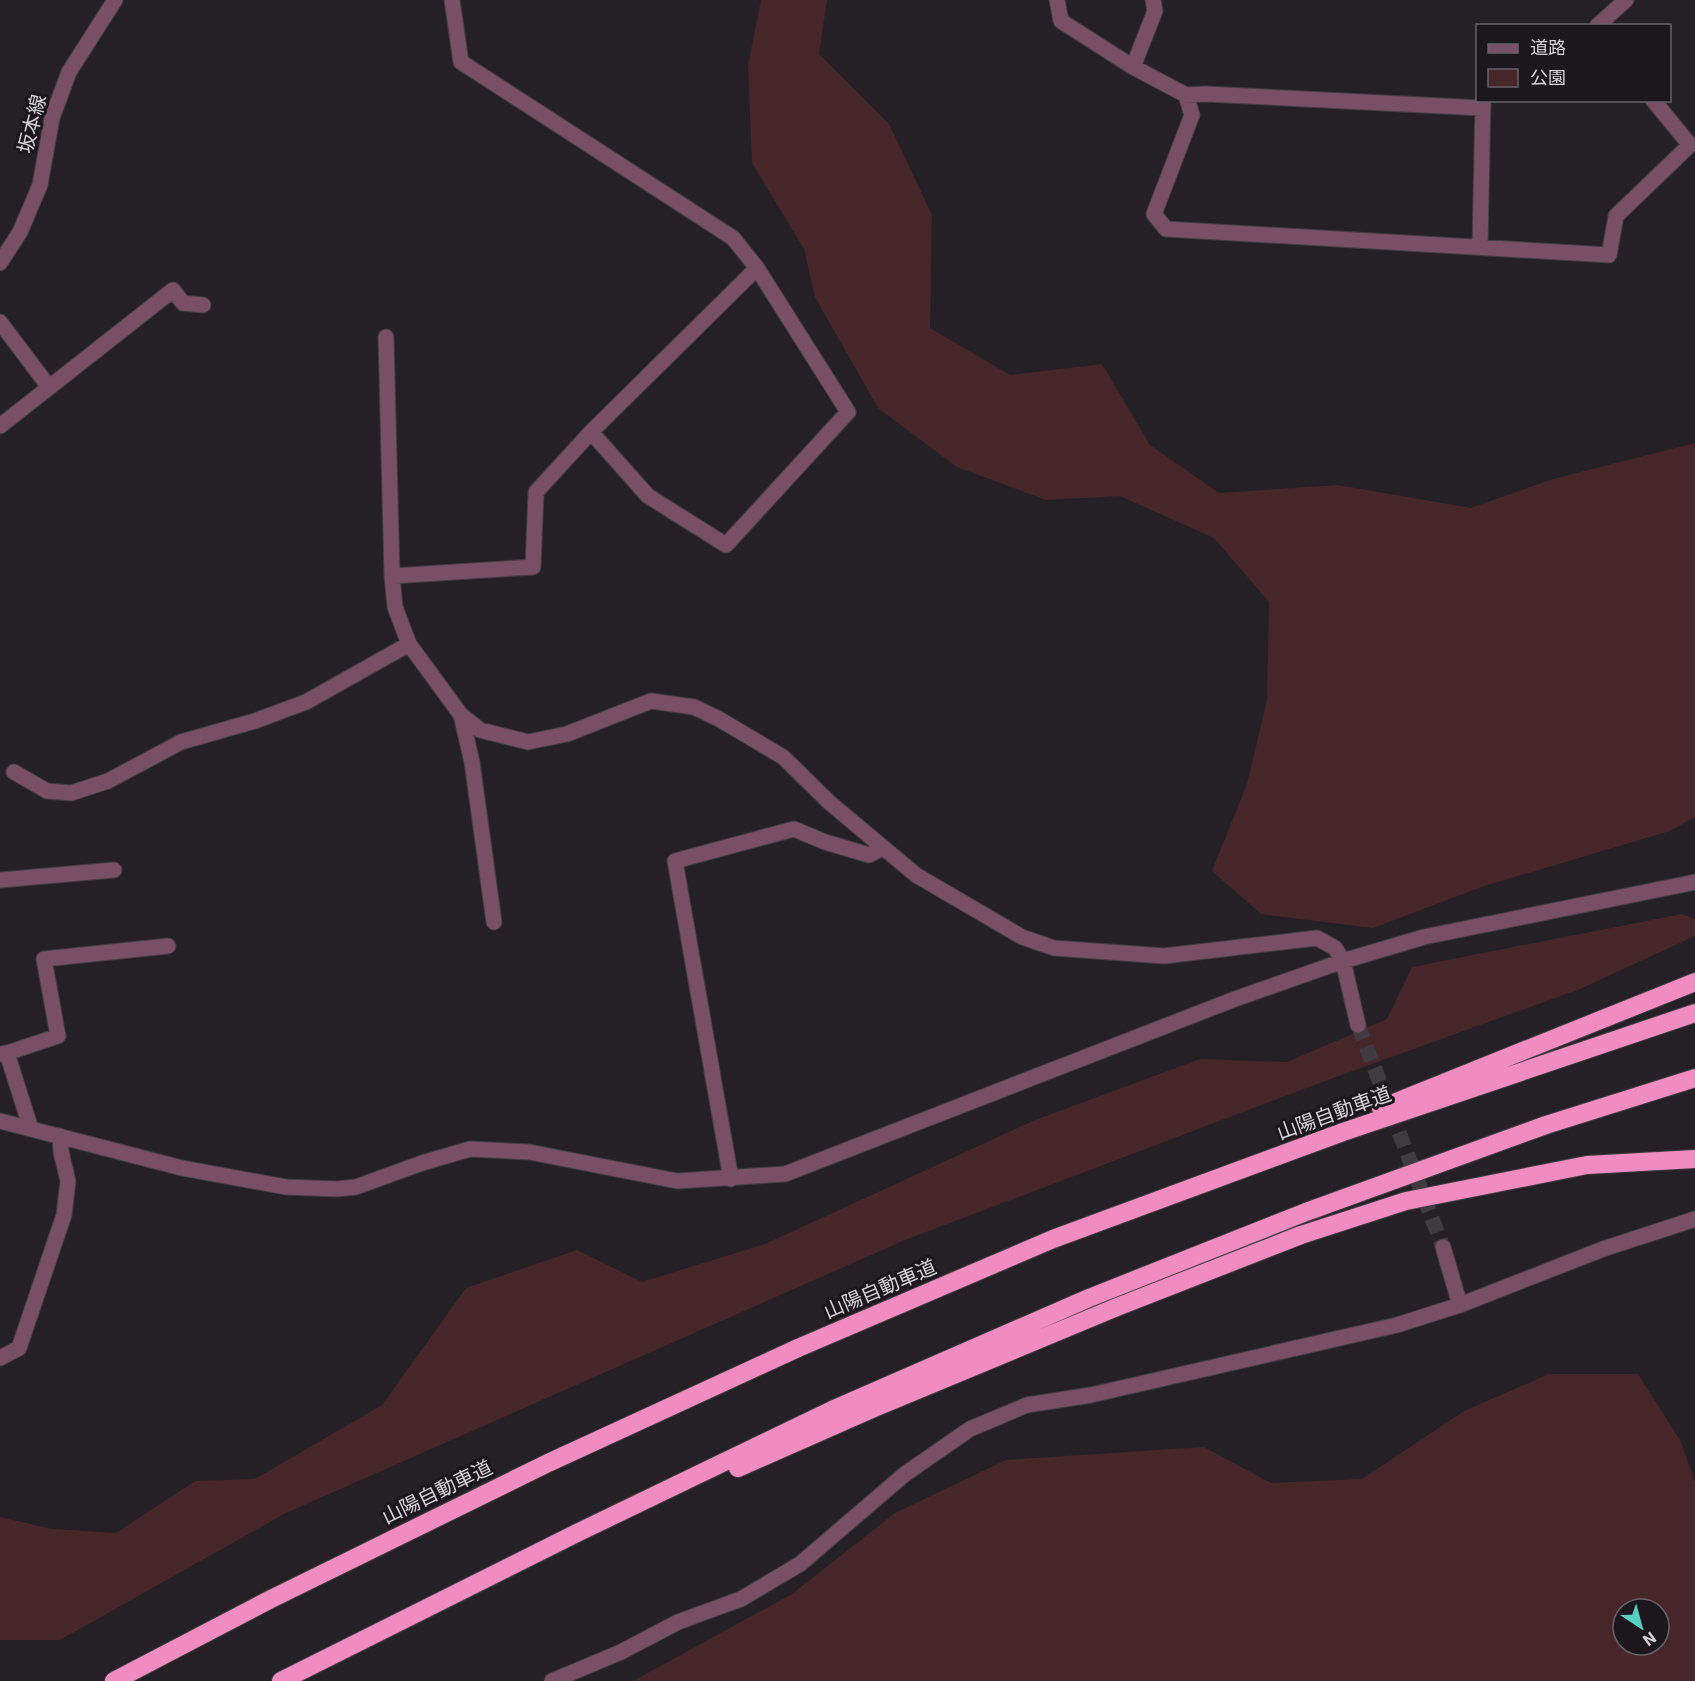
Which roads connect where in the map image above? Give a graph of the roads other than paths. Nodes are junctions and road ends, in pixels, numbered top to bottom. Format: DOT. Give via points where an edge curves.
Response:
graph roads {
  1 [pos="115,0"];
  2 [pos="452,0"];
  3 [pos="1057,0"];
  4 [pos="1153,0"];
  5 [pos="1626,0"];
  6 [pos="1599,24"];
  7 [pos="1133,67"];
  8 [pos="1186,95"];
  9 [pos="1655,102"];
  10 [pos="1482,104"];
  11 [pos="1480,247"];
  12 [pos="0,263"];
  13 [pos="757,268"];
  14 [pos="202,305"];
  15 [pos="0,322"];
  16 [pos="386,337"];
  17 [pos="48,387"];
  18 [pos="0,426"];
  19 [pos="591,432"];
  20 [pos="392,576"];
  21 [pos="409,644"];
  22 [pos="461,715"];
  23 [pos="14,772"];
  24 [pos="882,848"];
  25 [pos="114,870"];
  26 [pos="0,880"];
  27 [pos="1695,882"];
  28 [pos="494,922"];
  29 [pos="168,946"];
  30 [pos="1342,961"];
  31 [pos="1695,982"];
  32 [pos="1695,1013"];
  33 [pos="1358,1024"];
  34 [pos="4,1054"];
  35 [pos="1695,1078"];
  36 [pos="0,1121"];
  37 [pos="31,1129"];
  38 [pos="60,1136"];
  39 [pos="1695,1159"];
  40 [pos="731,1179"];
  41 [pos="1695,1219"];
  42 [pos="1053,1239"];
  43 [pos="1443,1247"];
  44 [pos="1460,1305"];
  45 [pos="0,1358"];
  46 [pos="579,1532"];
  47 [pos="114,1681"];
  48 [pos="281,1681"];
  49 [pos="552,1681"];
  1 -- 12 [label="street, 坂本線" via="69,72 52,118 40,185 20,232"];
  2 -- 13 [label="street" via="461,62 733,238"];
  3 -- 7 [label="street" via="1061,21"];
  4 -- 7 [label="street" via="1155,11"];
  5 -- 6 [label="street"];
  7 -- 8 [label="street"];
  8 -- 10 [label="street"];
  8 -- 11 [label="street" via="1191,115 1154,214 1166,230"];
  9 -- 11 [label="street" via="1690,145 1616,216 1609,255"];
  10 -- 11 [label="street"];
  13 -- 19 [label="street"];
  13 -- 19 [label="street" via="848,412 726,545 648,495"];
  14 -- 17 [label="street" via="183,303 173,290"];
  15 -- 17 [label="street"];
  16 -- 20 [label="street"];
  17 -- 18 [label="street"];
  19 -- 20 [label="street" via="536,492 533,567"];
  20 -- 21 [label="street" via="395,607"];
  21 -- 22 [label="street"];
  21 -- 23 [label="street" via="306,702 181,742 108,781 70,793 48,791"];
  22 -- 24 [label="street" via="480,730 528,742 567,734 651,701 694,706 783,757"];
  22 -- 28 [label="street" via="472,762"];
  24 -- 30 [label="street" via="916,875 1022,937 1054,948 1164,956 1317,938 1335,948"];
  24 -- 40 [label="street" via="869,855 794,829 675,861"];
  25 -- 26 [label="street"];
  27 -- 30 [label="street" via="1424,937"];
  29 -- 34 [label="street" via="44,959 58,1036"];
  30 -- 33 [label="street"];
  30 -- 40 [label="street" via="785,1174"];
  31 -- 42 [label="highway"];
  32 -- 42 [label="highway, 山陽自動車道" via="1343,1132"];
  34 -- 37 [label="street"];
  35 -- 46 [label="highway" via="1546,1125 1317,1208 1089,1298 832,1410"];
  36 -- 37 [label="street"];
  37 -- 38 [label="street"];
  38 -- 40 [label="street" via="182,1168 286,1187 356,1187 470,1149 528,1152 677,1181"];
  38 -- 45 [label="street" via="68,1181 64,1215 19,1348"];
  39 -- 46 [label="highway" via="1575,1167 1406,1201 1301,1235 1117,1306"];
  41 -- 44 [label="street" via="1603,1249"];
  42 -- 47 [label="highway, 山陽自動車道" via="798,1348 559,1458"];
  43 -- 44 [label="street"];
  44 -- 49 [label="street" via="1397,1325 1254,1359 1027,1405 970,1429 914,1468 800,1564 741,1599 678,1622"];
  46 -- 48 [label="highway"];
}
